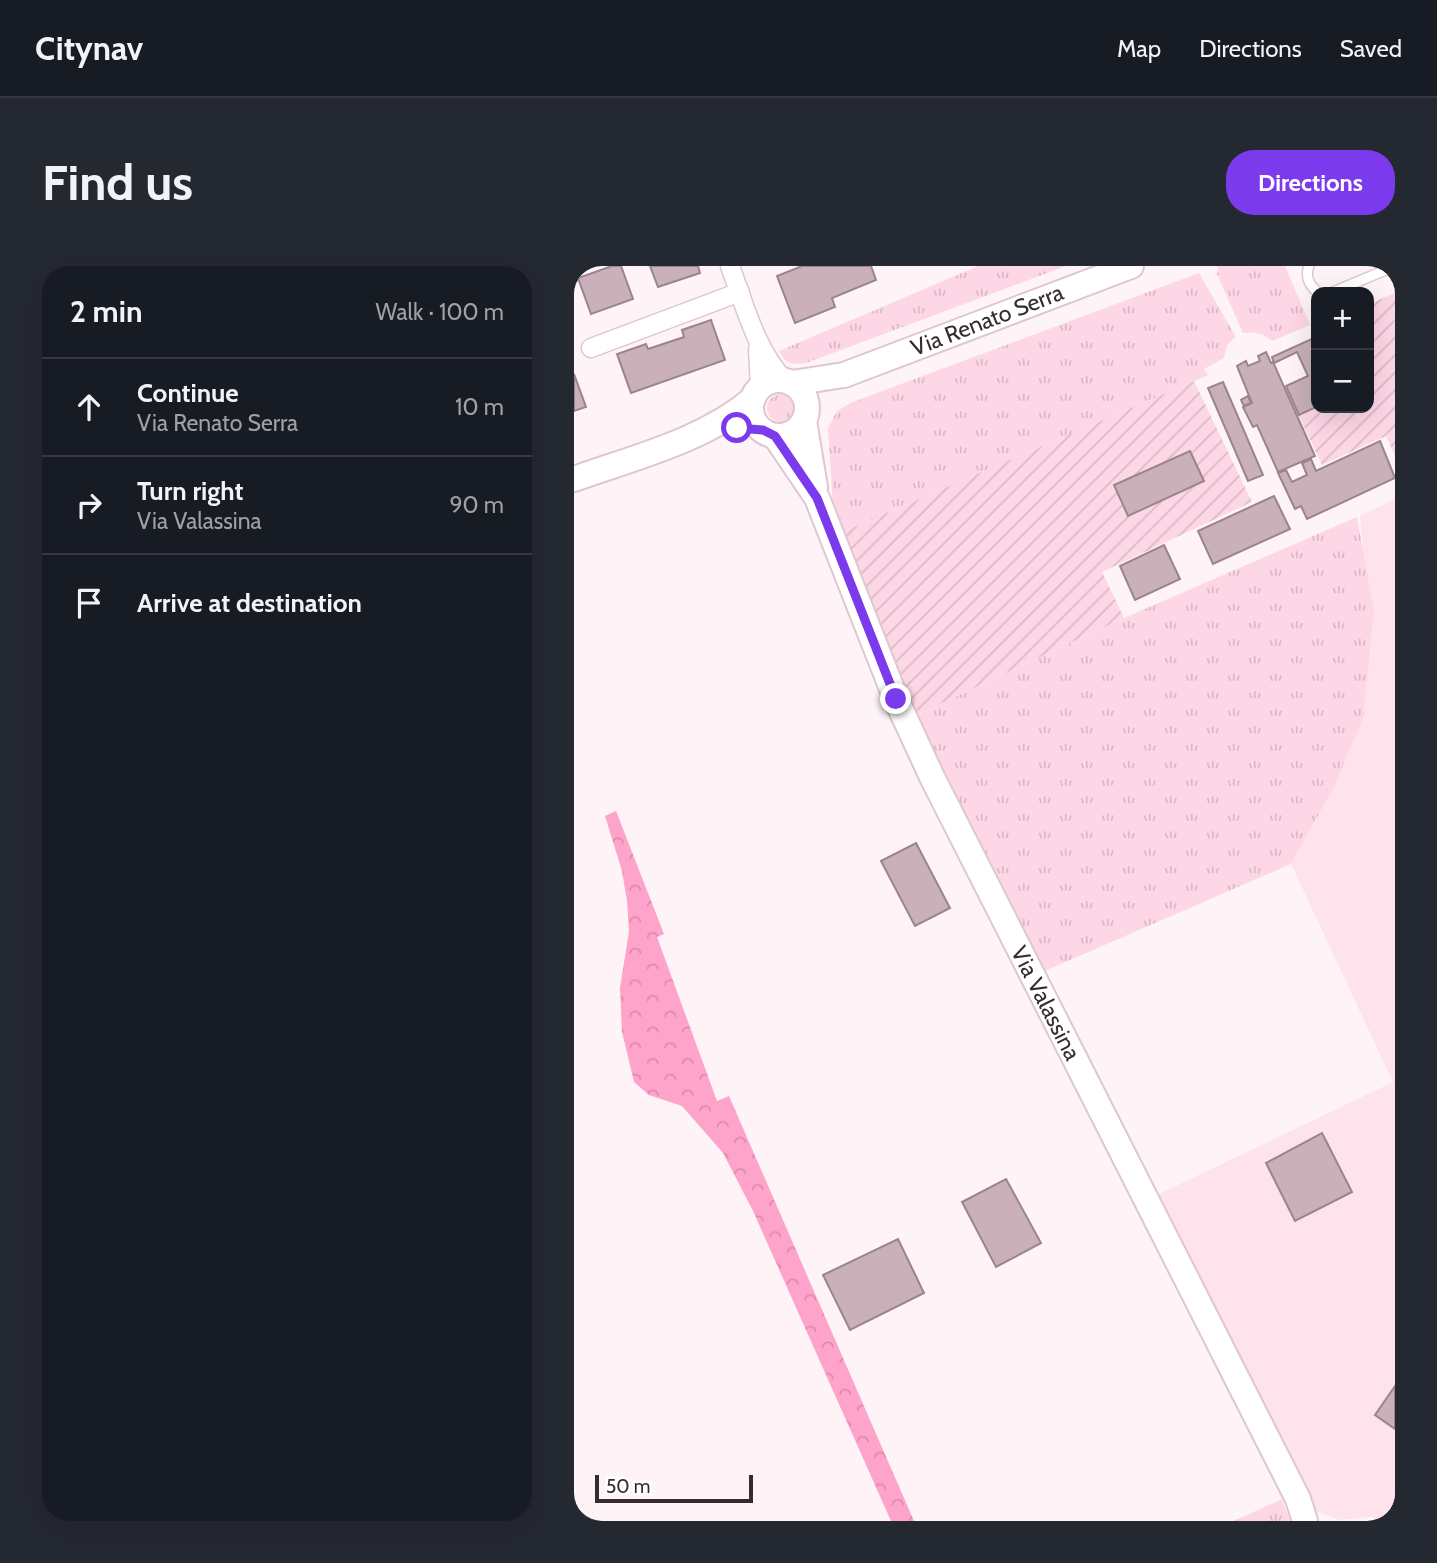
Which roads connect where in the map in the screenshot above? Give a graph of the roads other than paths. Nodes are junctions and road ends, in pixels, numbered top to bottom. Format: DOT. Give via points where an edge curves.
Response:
graph roads {
  1 [pos="730,266"];
  2 [pos="1131,266"];
  3 [pos="1309,266"];
  4 [pos="1395,266"];
  5 [pos="1312,287"];
  6 [pos="1346,287"];
  7 [pos="740,292"];
  8 [pos="757,339"];
  9 [pos="591,348"];
  10 [pos="844,375"];
  11 [pos="788,382"];
  12 [pos="757,394"];
  13 [pos="805,416"];
  14 [pos="707,431"];
  15 [pos="769,433"];
  16 [pos="574,479"];
  17 [pos="817,498"];
  18 [pos="1302,1510"];
  19 [pos="1324,1521"];
  1 -- 7 [label="street"];
  2 -- 10 [label="street, Via Renato Serra"];
  3 -- 5 [label="lane"];
  4 -- 6 [label="lane"];
  7 -- 8 [label="street"];
  7 -- 9 [label="street"];
  8 -- 11 [label="street" via="766,358"];
  8 -- 12 [label="street"];
  10 -- 11 [label="street, Via Renato Serra"];
  10 -- 13 [label="street, Via Renato Serra"];
  11 -- 12 [label="street" via="767,383"];
  11 -- 13 [label="street" via="805,397"];
  12 -- 14 [label="street"];
  12 -- 15 [label="street" via="752,415"];
  13 -- 15 [label="street" via="792,433"];
  13 -- 17 [label="street, Via Valassina"];
  14 -- 15 [label="street" via="737,428"];
  14 -- 16 [label="street"];
  15 -- 17 [label="street, Via Valassina"];
  17 -- 18 [label="street, Via Valassina" via="896,699 932,777"];
  18 -- 19 [label="street, Via Valassina"];
}
